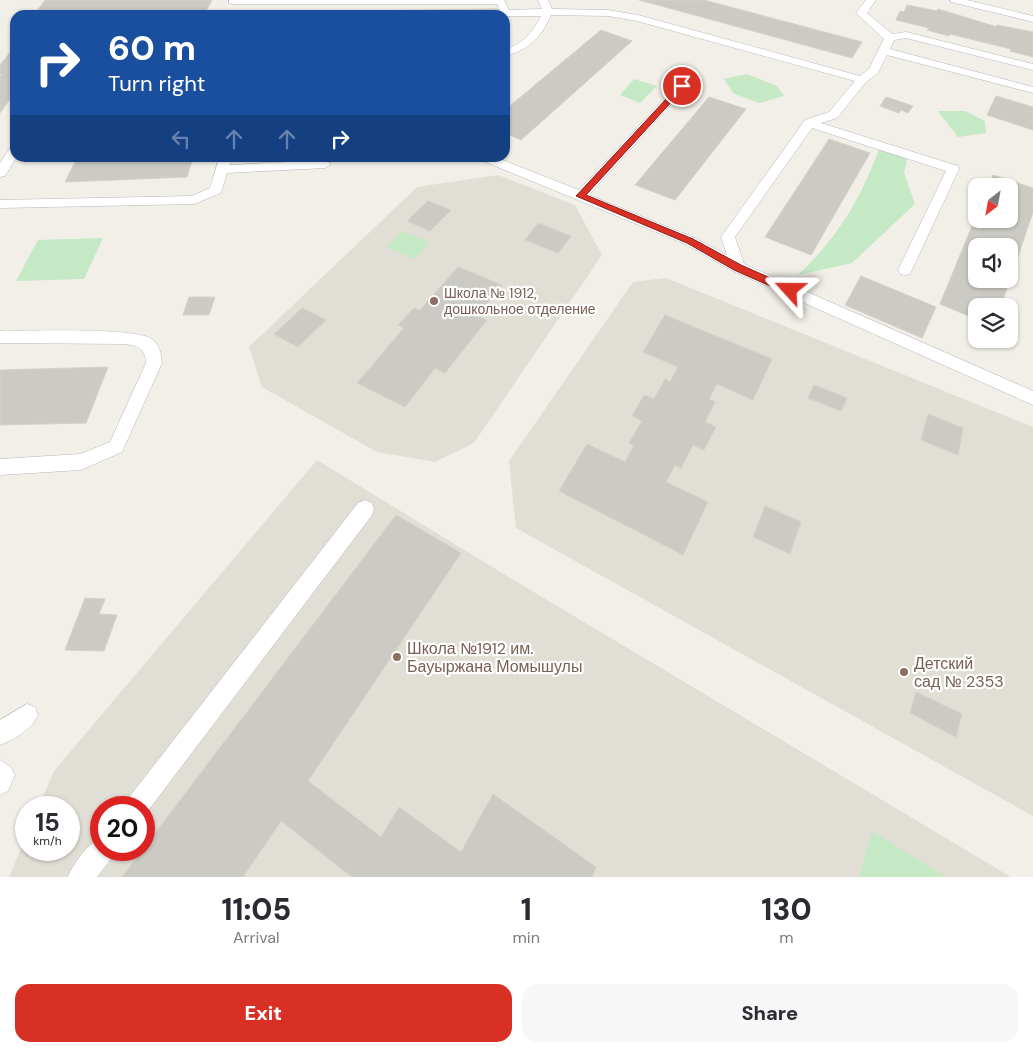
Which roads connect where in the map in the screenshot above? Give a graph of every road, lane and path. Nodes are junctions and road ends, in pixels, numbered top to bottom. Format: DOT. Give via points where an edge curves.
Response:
graph roads {
  1 [pos="543,0"];
  2 [pos="871,0"];
  3 [pos="955,0"];
  4 [pos="233,1"];
  5 [pos="504,10"];
  6 [pos="548,12"];
  7 [pos="510,13"];
  8 [pos="1033,19"];
  9 [pos="890,38"];
  10 [pos="883,51"];
  11 [pos="510,52"];
  12 [pos="1033,67"];
  13 [pos="862,80"];
  14 [pos="682,86"];
  15 [pos="1033,90"];
  16 [pos="809,123"];
  17 [pos="10,157"];
  18 [pos="497,162"];
  19 [pos="224,163"];
  20 [pos="325,164"];
  21 [pos="0,173"];
  22 [pos="581,196"];
  23 [pos="0,204"];
  24 [pos="738,267"];
  25 [pos="905,270"];
  26 [pos="0,337"];
  27 [pos="1033,398"];
  28 [pos="0,467"];
  29 [pos="365,509"];
  30 [pos="28,715"];
  31 [pos="0,734"];
  32 [pos="0,772"];
  33 [pos="0,783"];
  34 [pos="144,796"];
  35 [pos="93,861"];
  36 [pos="81,877"];
  1 -- 6 [label="lane"];
  2 -- 9 [label="lane" via="861,13"];
  3 -- 8 [label="lane"];
  4 -- 5 [label="lane" via="500,1"];
  6 -- 7 [label="lane"];
  6 -- 11 [label="lane" via="543,24 529,40"];
  6 -- 13 [label="lane" via="638,18"];
  9 -- 10 [label="lane"];
  9 -- 12 [label="lane" via="906,35"];
  10 -- 13 [label="lane" via="874,71"];
  10 -- 15 [label="lane"];
  13 -- 16 [label="lane" via="833,115"];
  14 -- 22 [label="lane"];
  16 -- 24 [label="lane" via="728,238"];
  16 -- 25 [label="lane" via="953,169"];
  17 -- 21 [label="lane"];
  18 -- 22 [label="lane"];
  19 -- 20 [label="lane"];
  19 -- 23 [label="lane" via="216,190 194,200"];
  22 -- 24 [label="lane" via="690,241"];
  24 -- 27 [label="lane"];
  26 -- 28 [label="lane" via="126,338 146,343 153,351 154,363 116,447 81,462"];
  29 -- 34 [label="lane"];
  30 -- 31 [label="lane"];
  32 -- 33 [label="lane" via="3,775"];
  35 -- 36 [label="lane"];
}
